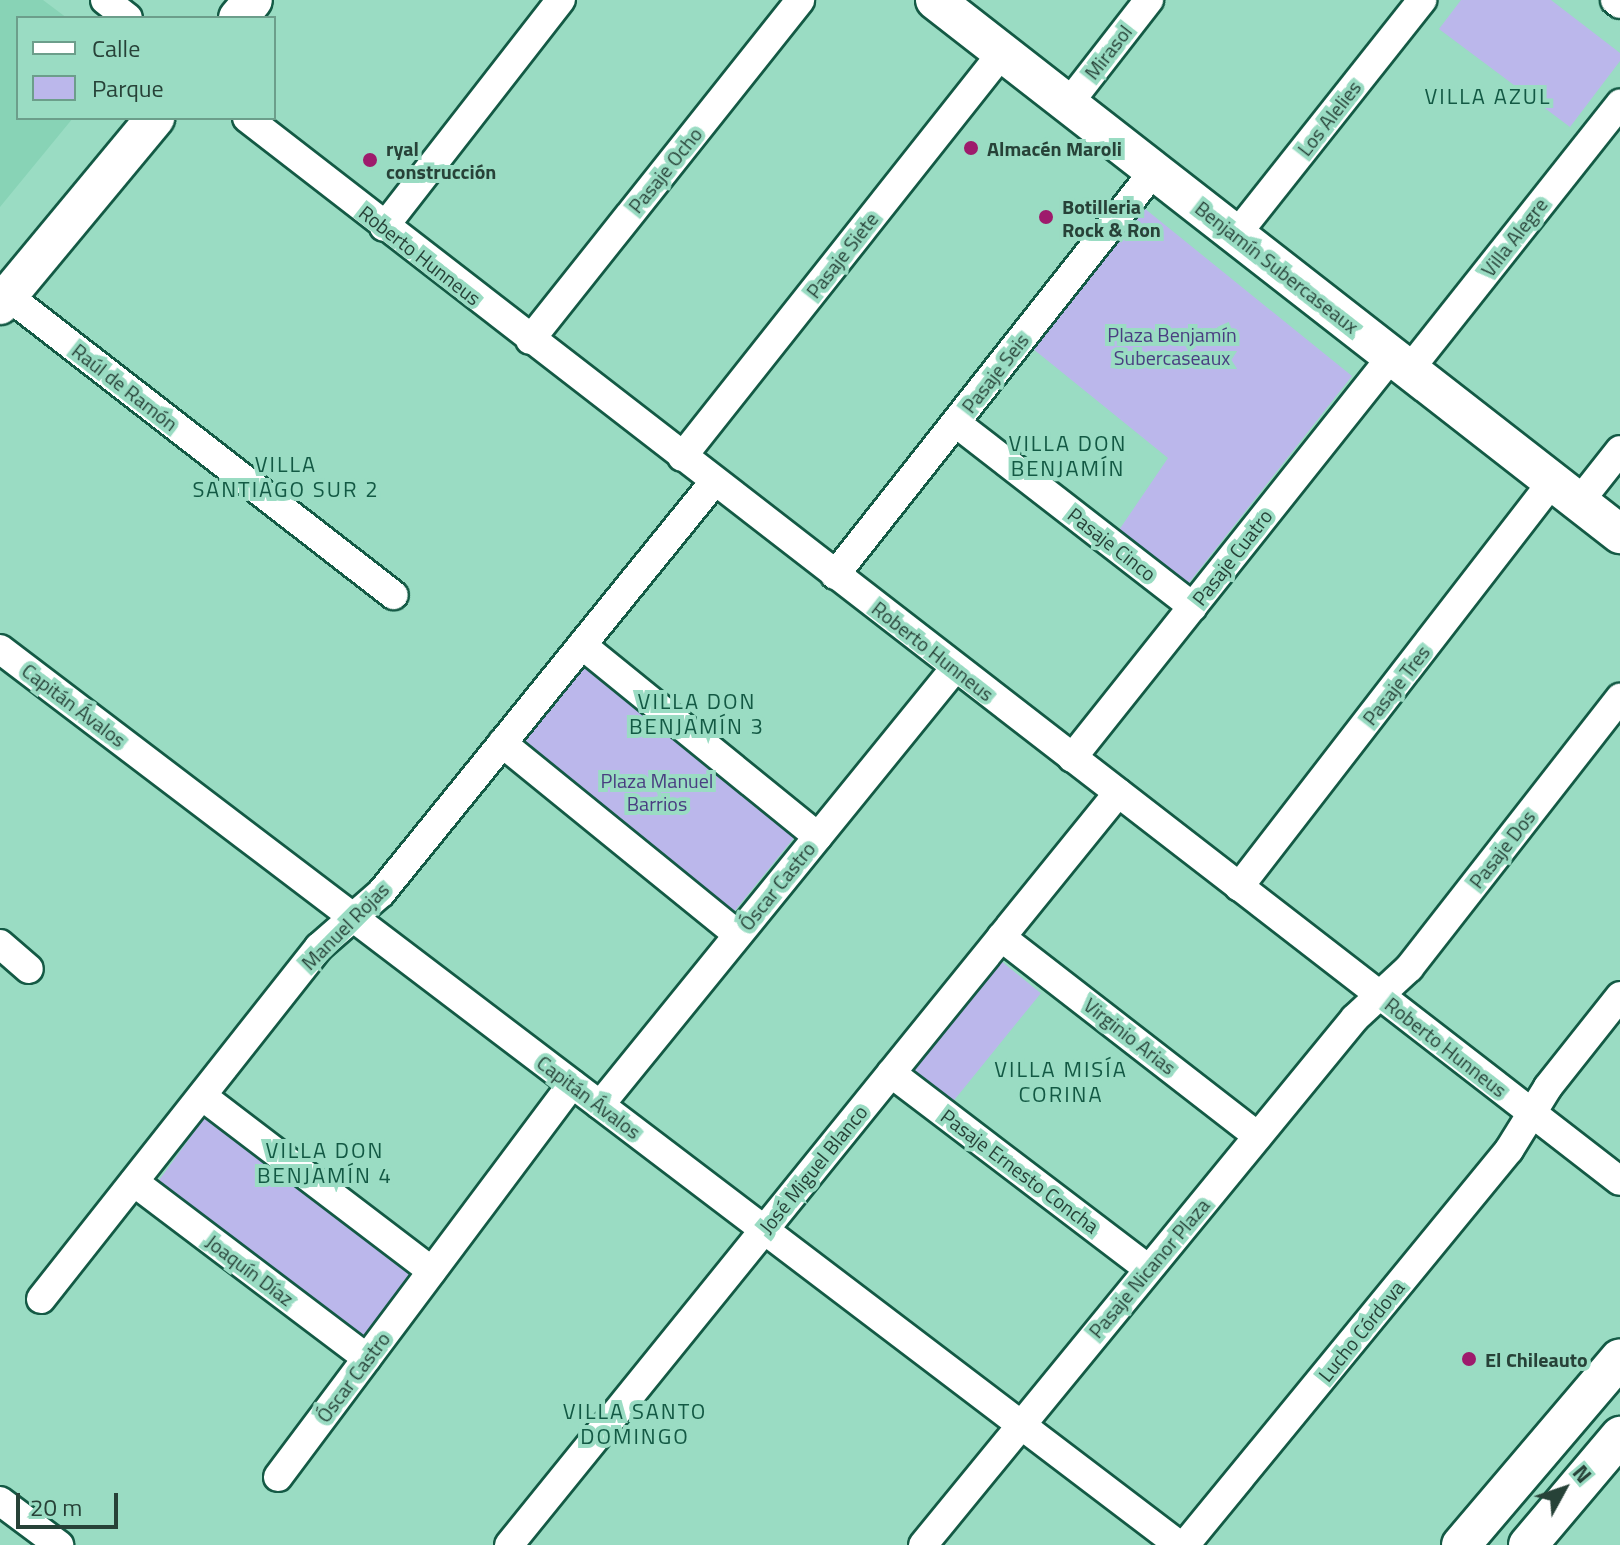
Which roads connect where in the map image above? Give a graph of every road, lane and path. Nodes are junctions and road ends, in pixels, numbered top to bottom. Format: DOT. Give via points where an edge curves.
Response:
graph roads {
  1 [pos="105,0"];
  2 [pos="253,0"];
  3 [pos="561,0"];
  4 [pos="800,0"];
  5 [pos="935,0"];
  6 [pos="1149,0"];
  7 [pos="1422,0"];
  8 [pos="1615,0"];
  9 [pos="1620,4"];
  10 [pos="125,16"];
  11 [pos="240,16"];
  12 [pos="1002,53"];
  13 [pos="1068,104"];
  14 [pos="1620,104"];
  15 [pos="153,120"];
  16 [pos="250,120"];
  17 [pos="1154,171"];
  18 [pos="384,227"];
  19 [pos="1236,235"];
  20 [pos="4,300"];
  21 [pos="530,340"];
  22 [pos="1400,363"];
  23 [pos="956,423"];
  24 [pos="1620,450"];
  25 [pos="682,457"];
  26 [pos="714,482"];
  27 [pos="1566,492"];
  28 [pos="1620,534"];
  29 [pos="835,575"];
  30 [pos="394,595"];
  31 [pos="1193,607"];
  32 [pos="582,645"];
  33 [pos="0,649"];
  34 [pos="955,668"];
  35 [pos="1620,698"];
  36 [pos="502,743"];
  37 [pos="1072,758"];
  38 [pos="1118,793"];
  39 [pos="818,837"];
  40 [pos="1239,887"];
  41 [pos="351,916"];
  42 [pos="738,935"];
  43 [pos="1001,937"];
  44 [pos="0,944"];
  45 [pos="29,969"];
  46 [pos="1380,996"];
  47 [pos="1620,996"];
  48 [pos="891,1073"];
  49 [pos="572,1084"];
  50 [pos="202,1096"];
  51 [pos="600,1105"];
  52 [pos="1534,1115"];
  53 [pos="1258,1136"];
  54 [pos="1620,1181"];
  55 [pos="134,1182"];
  56 [pos="764,1230"];
  57 [pos="1148,1269"];
  58 [pos="432,1271"];
  59 [pos="41,1299"];
  60 [pos="367,1358"];
  61 [pos="1620,1358"];
  62 [pos="1020,1425"];
  63 [pos="1620,1436"];
  64 [pos="278,1477"];
  65 [pos="0,1501"];
  66 [pos="59,1545"];
  67 [pos="509,1545"];
  68 [pos="923,1545"];
  69 [pos="1182,1545"];
  70 [pos="1461,1545"];
  71 [pos="1528,1545"];
  1 -- 10 [label="street"];
  2 -- 11 [label="street"];
  3 -- 18 [label="street"];
  4 -- 21 [label="street, Pasaje Ocho"];
  5 -- 12 [label="street, Benjamín Subercaseaux"];
  6 -- 13 [label="street, Mirasol"];
  7 -- 19 [label="street, Los Alelies"];
  8 -- 9 [label="street"];
  12 -- 13 [label="street, Benjamín Subercaseaux"];
  12 -- 25 [label="street, Pasaje Siete"];
  13 -- 17 [label="street, Benjamín Subercaseaux"];
  14 -- 22 [label="street, Villa Alegre"];
  15 -- 20 [label="street"];
  16 -- 18 [label="street, Roberto Hunneus"];
  17 -- 19 [label="street, Benjamín Subercaseaux"];
  17 -- 23 [label="street, Pasaje Seis"];
  18 -- 21 [label="street, Roberto Hunneus"];
  19 -- 22 [label="street, Benjamín Subercaseaux"];
  20 -- 30 [label="street, Raúl de Ramón"];
  21 -- 25 [label="street, Roberto Hunneus"];
  22 -- 27 [label="street, Benjamín Subercaseaux"];
  22 -- 31 [label="street, Pasaje Cuatro"];
  23 -- 29 [label="street, Pasaje Seis"];
  23 -- 31 [label="street, Pasaje Cinco"];
  24 -- 27 [label="street, Pasaje Tres"];
  25 -- 26 [label="street, Roberto Hunneus"];
  26 -- 29 [label="street, Roberto Hunneus"];
  26 -- 32 [label="street, Manuel Rojas"];
  27 -- 28 [label="street, Benjamín Subercaseaux"];
  27 -- 40 [label="street, Pasaje Tres"];
  29 -- 34 [label="street, Roberto Hunneus"];
  31 -- 37 [label="street, Pasaje Cuatro"];
  32 -- 36 [label="street, Manuel Rojas"];
  32 -- 39 [label="street"];
  33 -- 41 [label="street, Capitán Ávalos"];
  34 -- 37 [label="street, Roberto Hunneus"];
  34 -- 39 [label="street, Óscar Castro"];
  35 -- 46 [label="street, Pasaje Dos"];
  36 -- 41 [label="street, Manuel Rojas" via="381,893"];
  36 -- 42 [label="street"];
  37 -- 38 [label="street, Roberto Hunneus"];
  38 -- 40 [label="street, Roberto Hunneus"];
  38 -- 43 [label="street, José Miguel Blanco"];
  39 -- 42 [label="street, Óscar Castro"];
  40 -- 46 [label="street, Roberto Hunneus"];
  41 -- 49 [label="street, Capitán Ávalos"];
  41 -- 50 [label="street, Manuel Rojas"];
  42 -- 51 [label="street, Óscar Castro"];
  43 -- 48 [label="street, José Miguel Blanco"];
  43 -- 53 [label="street, Virginio Arias"];
  44 -- 45 [label="street"];
  46 -- 52 [label="street, Roberto Hunneus"];
  46 -- 53 [label="street, Pasaje Nicanor Plaza"];
  47 -- 52 [label="street, Lucho Córdova" via="1548,1087"];
  48 -- 56 [label="street, José Miguel Blanco"];
  48 -- 57 [label="street, Pasaje Ernesto Concha"];
  49 -- 51 [label="street, Capitán Ávalos"];
  49 -- 58 [label="street, Óscar Castro"];
  50 -- 55 [label="street, Manuel Rojas"];
  50 -- 58 [label="street"];
  51 -- 56 [label="street, Capitán Ávalos"];
  52 -- 54 [label="street, Roberto Hunneus"];
  52 -- 69 [label="street, Lucho Córdova"];
  53 -- 57 [label="street, Pasaje Nicanor Plaza"];
  55 -- 59 [label="street, Manuel Rojas"];
  55 -- 60 [label="street, Joaquín Díaz"];
  56 -- 62 [label="street, Capitán Ávalos"];
  56 -- 67 [label="street, José Miguel Blanco"];
  57 -- 62 [label="street, Pasaje Nicanor Plaza"];
  58 -- 60 [label="street, Óscar Castro"];
  60 -- 64 [label="street, Óscar Castro"];
  61 -- 70 [label="street"];
  62 -- 68 [label="street, Pasaje Nicanor Plaza"];
  62 -- 69 [label="street, Capitán Ávalos"];
  63 -- 71 [label="street"];
  65 -- 66 [label="street"];
}
